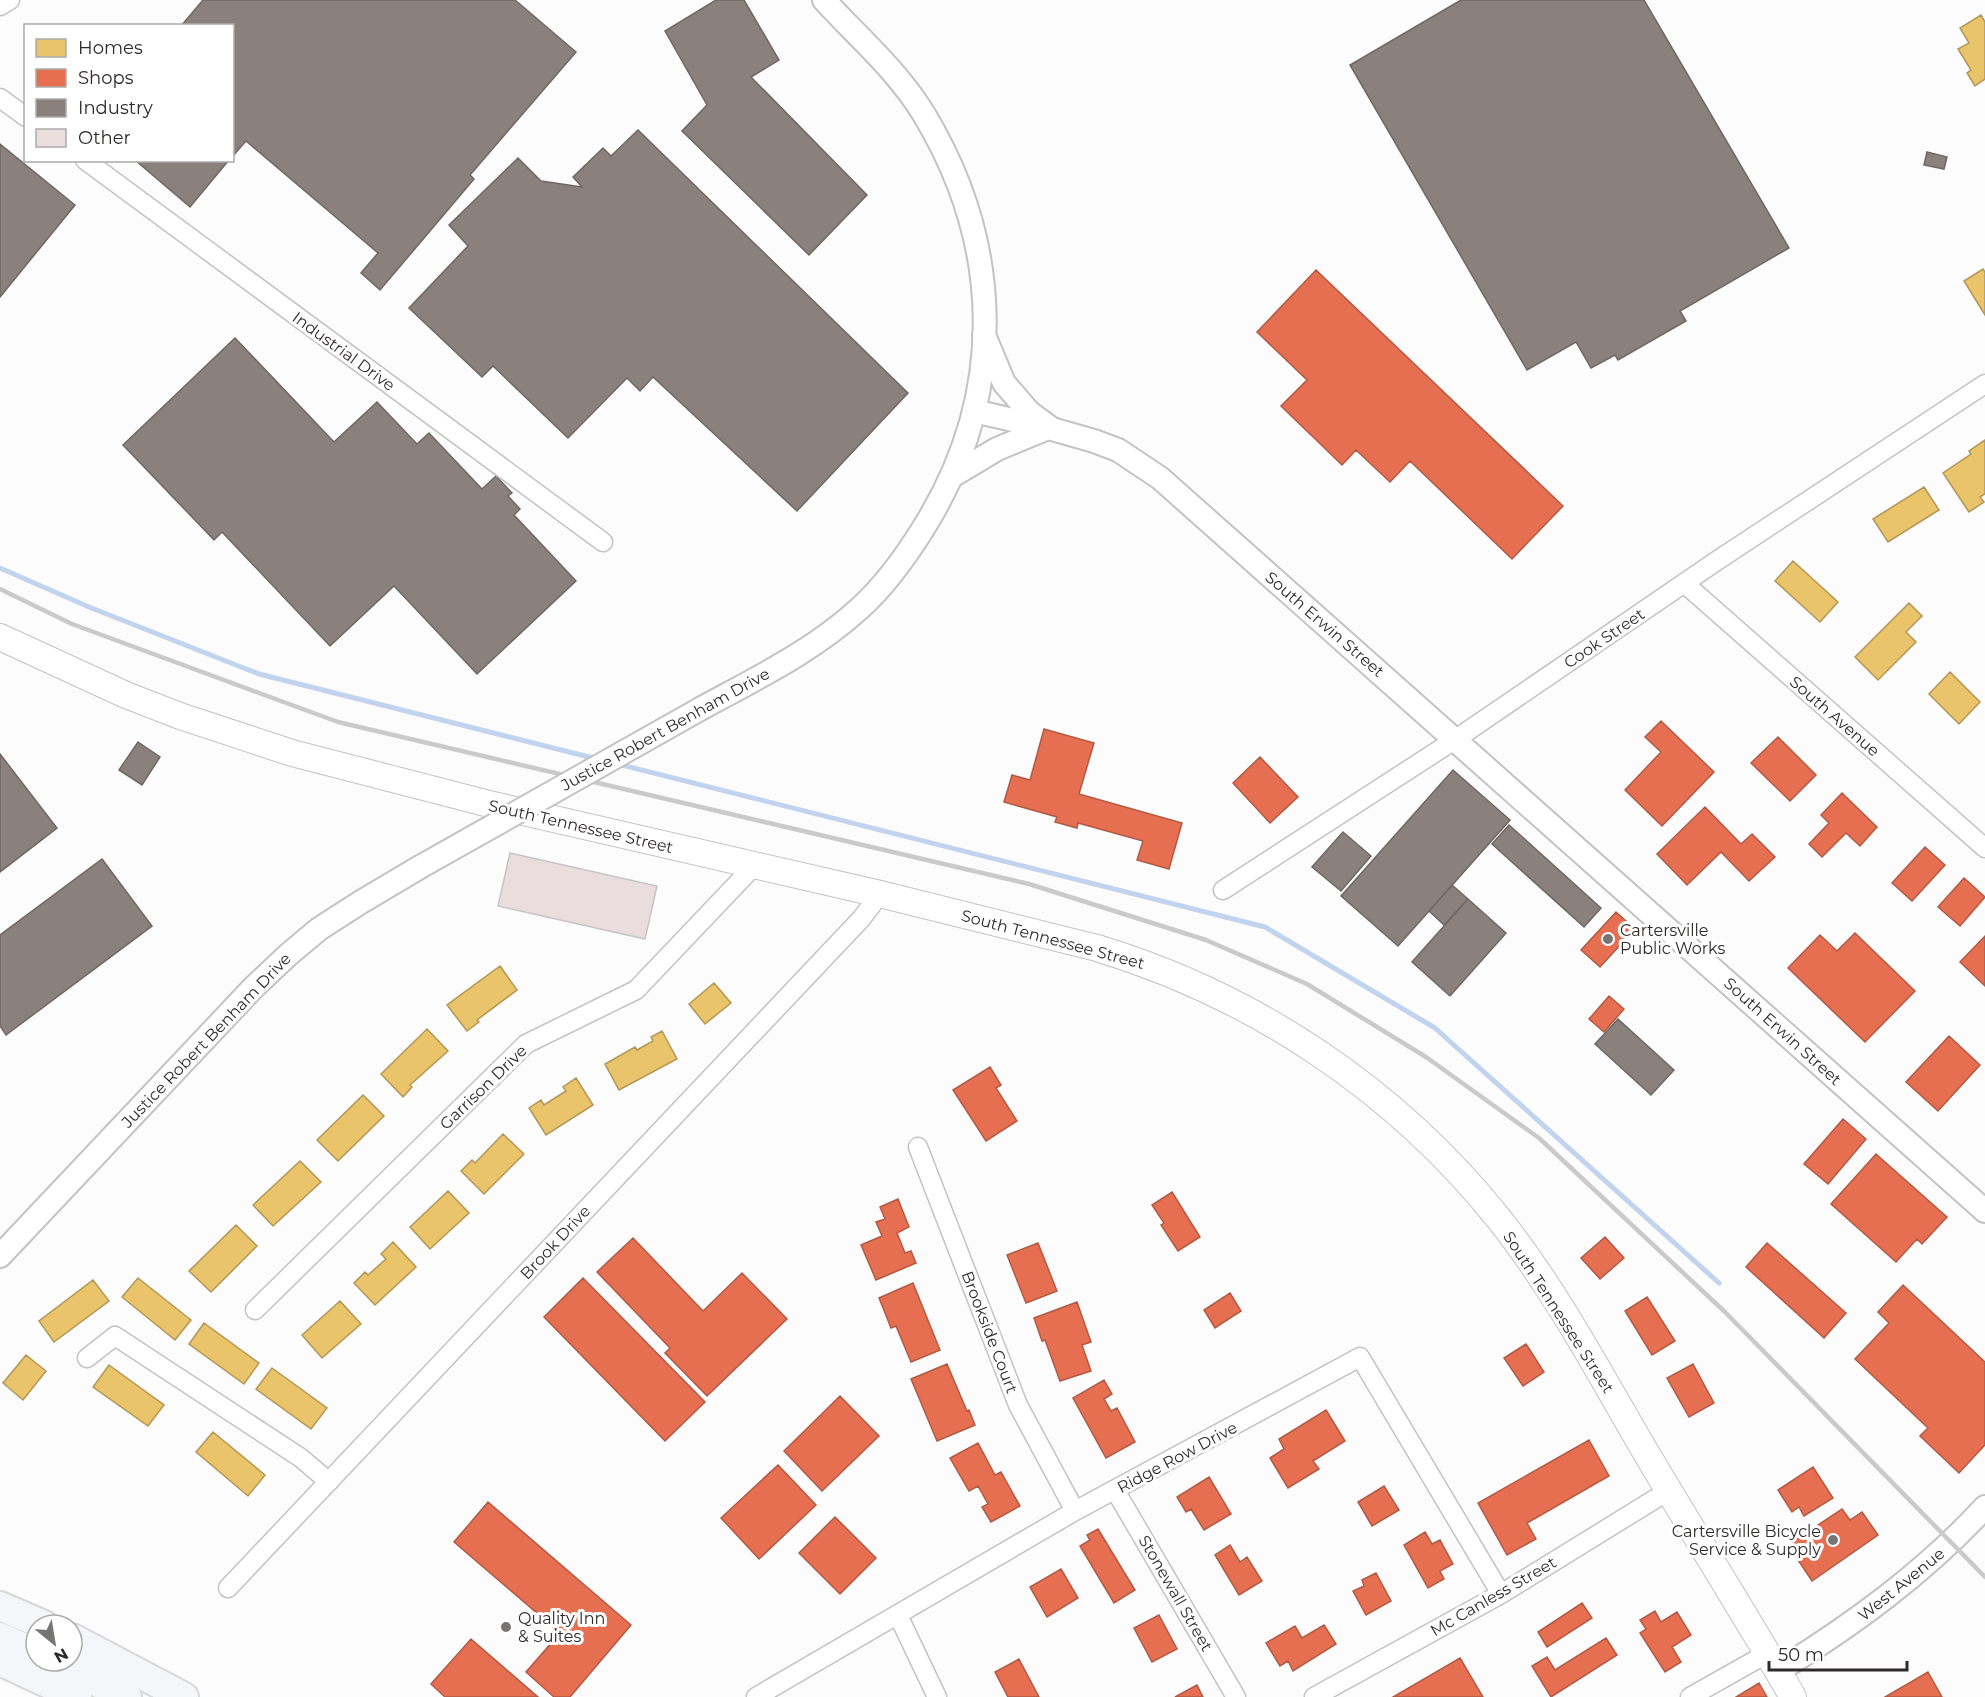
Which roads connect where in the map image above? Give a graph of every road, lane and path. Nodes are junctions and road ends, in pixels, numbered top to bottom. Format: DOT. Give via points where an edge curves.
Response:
graph roads {
  1 [pos="10,0"];
  2 [pos="824,0"];
  3 [pos="0,6"];
  4 [pos="0,98"];
  5 [pos="24,116"];
  6 [pos="88,162"];
  7 [pos="984,335"];
  8 [pos="1985,384"];
  9 [pos="974,411"];
  10 [pos="1050,429"];
  11 [pos="952,476"];
  12 [pos="603,542"];
  13 [pos="1684,583"];
  14 [pos="0,637"];
  15 [pos="1456,739"];
  16 [pos="1985,848"];
  17 [pos="754,866"];
  18 [pos="1223,890"];
  19 [pos="880,894"];
  20 [pos="918,1147"];
  21 [pos="1985,1211"];
  22 [pos="0,1256"];
  23 [pos="255,1310"];
  24 [pos="87,1358"];
  25 [pos="329,1482"];
  26 [pos="1115,1490"];
  27 [pos="1668,1491"];
  28 [pos="1985,1508"];
  29 [pos="1075,1511"];
  30 [pos="228,1588"];
  31 [pos="1501,1594"];
  32 [pos="0,1606"];
  33 [pos="898,1615"];
  34 [pos="24,1616"];
  35 [pos="0,1637"];
  36 [pos="84,1644"];
  37 [pos="24,1648"];
  38 [pos="0,1661"];
  39 [pos="1773,1662"];
  40 [pos="78,1673"];
  41 [pos="77,1697"];
  42 [pos="127,1697"];
  43 [pos="183,1697"];
  44 [pos="756,1697"];
  45 [pos="938,1697"];
  46 [pos="1236,1697"];
  47 [pos="1314,1697"];
  48 [pos="1690,1697"];
  49 [pos="1793,1697"];
  1 -- 3 [label="street"];
  2 -- 7 [label="street" via="905,85 943,148 975,235 982,272"];
  4 -- 5 [label="street"];
  6 -- 12 [label="street, Industrial Drive"];
  7 -- 9 [label="street"];
  7 -- 10 [label="street" via="1004,383"];
  8 -- 13 [label="street, Cook Street"];
  9 -- 10 [label="street, South Erwin Street"];
  9 -- 11 [label="street, Justice Robert Benham Drive"];
  10 -- 11 [label="street" via="997,449"];
  10 -- 15 [label="street, South Erwin Street" via="1118,450 1147,468"];
  11 -- 22 [label="street, Justice Robert Benham Drive, bridge" via="913,545 892,573 859,609 818,641 420,867 340,915 288,955 252,988"];
  13 -- 15 [label="street, Cook Street"];
  13 -- 16 [label="street, South Avenue"];
  14 -- 17 [label="main road, South Tennessee Street" via="126,695 292,753 493,806"];
  15 -- 18 [label="street, Cook Street"];
  15 -- 21 [label="street, South Erwin Street"];
  17 -- 19 [label="main road, South Tennessee Street"];
  17 -- 23 [label="street, Garrison Drive" via="636,990 526,1044"];
  19 -- 25 [label="street, Brook Drive" via="861,919"];
  19 -- 27 [label="main road, South Tennessee Street" via="1061,938 1156,968 1246,1009 1353,1076 1436,1148 1499,1219 1548,1290"];
  20 -- 29 [label="street, Brookside Court" via="1018,1405"];
  24 -- 25 [label="street" via="115,1336 301,1458"];
  25 -- 30 [label="street, Brook Drive"];
  26 -- 29 [label="street, Ridge Row Drive"];
  26 -- 31 [label="street, Ridge Row Drive" via="1360,1357"];
  26 -- 46 [label="street, Stonewall Street"];
  27 -- 31 [label="street, Mc Canless Street"];
  27 -- 39 [label="main road, South Tennessee Street"];
  28 -- 39 [label="street, West Avenue" via="1900,1588 1851,1625"];
  29 -- 33 [label="street, Ridge Row Drive"];
  31 -- 47 [label="street, Mc Canless Street"];
  32 -- 34 [label="main road"];
  33 -- 44 [label="street, Ridge Row Drive"];
  33 -- 45 [label="street"];
  35 -- 37 [label="main road"];
  36 -- 43 [label="main road"];
  38 -- 41 [label="main road"];
  39 -- 48 [label="street"];
  39 -- 49 [label="main road, South Tennessee Street"];
  40 -- 42 [label="main road"];
}
